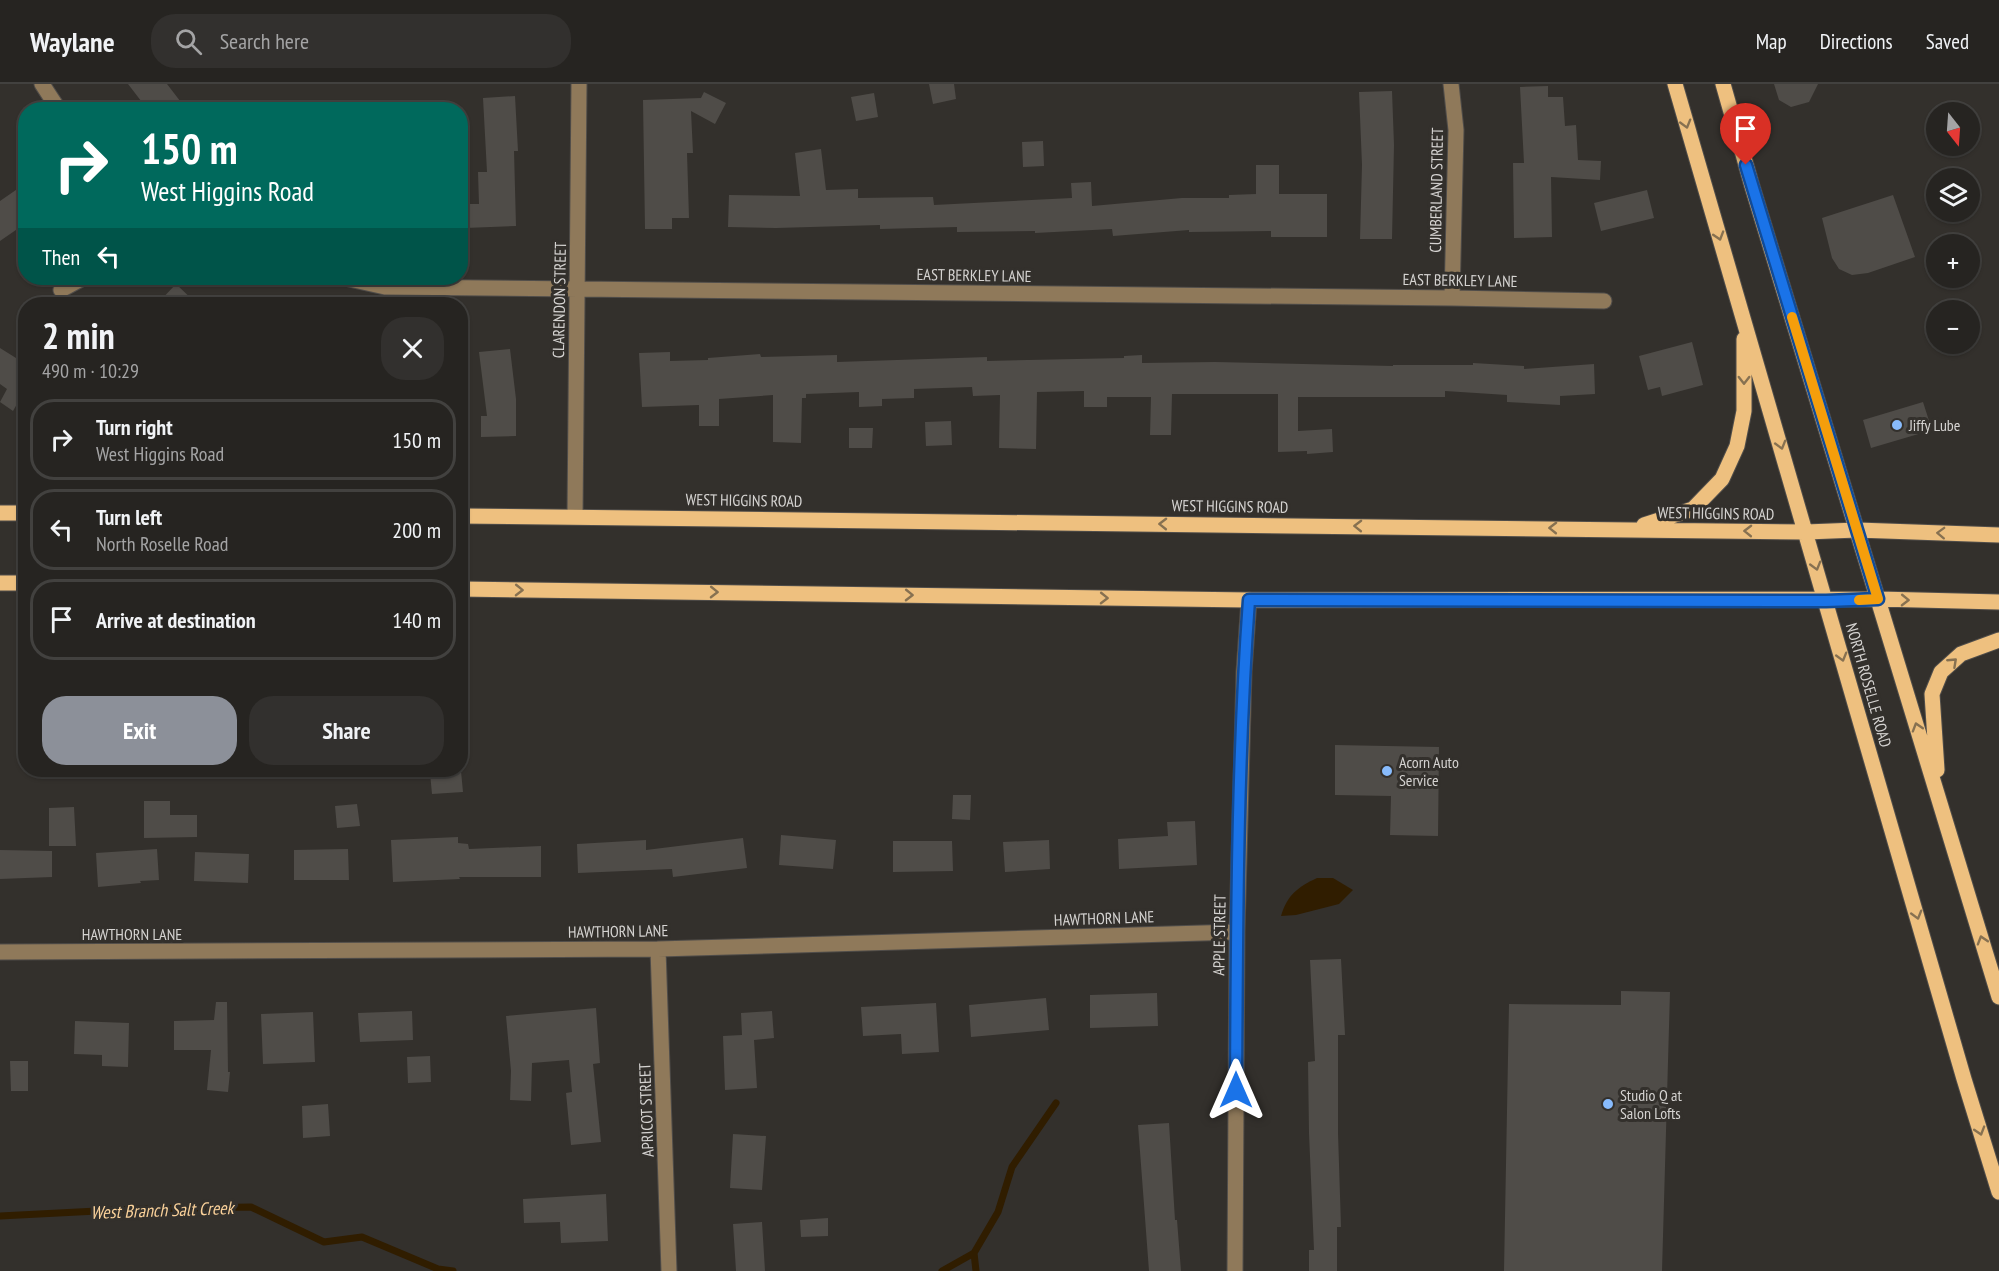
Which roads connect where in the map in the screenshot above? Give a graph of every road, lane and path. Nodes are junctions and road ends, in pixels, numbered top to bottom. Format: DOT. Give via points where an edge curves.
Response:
graph roads {
  1 [pos="42,84"];
  2 [pos="579,84"];
  3 [pos="1451,84"];
  4 [pos="1675,84"];
  5 [pos="1723,84"];
  6 [pos="54,102"];
  7 [pos="70,285"];
  8 [pos="373,285"];
  9 [pos="577,289"];
  10 [pos="61,290"];
  11 [pos="1452,298"];
  12 [pos="1604,301"];
  13 [pos="1743,321"];
  14 [pos="0,513"];
  15 [pos="18,513"];
  16 [pos="468,516"];
  17 [pos="575,516"];
  18 [pos="1631,529"];
  19 [pos="1857,530"];
  20 [pos="1806,532"];
  21 [pos="1999,535"];
  22 [pos="0,583"];
  23 [pos="18,583"];
  24 [pos="468,589"];
  25 [pos="1878,599"];
  26 [pos="1249,600"];
  27 [pos="1826,601"];
  28 [pos="1999,602"];
  29 [pos="1999,640"];
  30 [pos="1938,797"];
  31 [pos="1237,932"];
  32 [pos="658,949"];
  33 [pos="0,952"];
  34 [pos="1999,997"];
  35 [pos="1999,1192"];
  36 [pos="669,1271"];
  37 [pos="1235,1271"];
  1 -- 6 [label="street"];
  2 -- 9 [label="street, CLARENDON STREET"];
  3 -- 11 [label="street, CUMBERLAND STREET" via="1456,130"];
  4 -- 13 [label="main road, NORTH ROSELLE ROAD, one-way"];
  5 -- 19 [label="main road, NORTH ROSELLE ROAD"];
  7 -- 10 [label="street"];
  8 -- 9 [label="street, EAST BERKLEY LANE"];
  9 -- 11 [label="street, EAST BERKLEY LANE"];
  9 -- 17 [label="street, CLARENDON STREET"];
  11 -- 12 [label="street, EAST BERKLEY LANE"];
  13 -- 18 [label="main road, one-way" via="1744,411 1737,446 1722,478 1693,509"];
  13 -- 20 [label="main road, NORTH ROSELLE ROAD, one-way"];
  14 -- 15 [label="main road"];
  16 -- 17 [label="main road, WEST HIGGINS ROAD"];
  18 -- 17 [label="main road, WEST HIGGINS ROAD, one-way"];
  20 -- 18 [label="main road, WEST HIGGINS ROAD, one-way"];
  19 -- 20 [label="main road, WEST HIGGINS ROAD"];
  21 -- 19 [label="main road, WEST HIGGINS ROAD, one-way"];
  19 -- 25 [label="main road, NORTH ROSELLE ROAD"];
  20 -- 27 [label="main road, NORTH ROSELLE ROAD, one-way"];
  22 -- 23 [label="main road"];
  24 -- 26 [label="main road, one-way"];
  25 -- 27 [label="main road"];
  25 -- 28 [label="main road, one-way"];
  30 -- 25 [label="main road, NORTH ROSELLE ROAD, one-way"];
  26 -- 27 [label="main road"];
  26 -- 31 [label="street, APPLE STREET"];
  27 -- 35 [label="main road, NORTH ROSELLE ROAD, one-way"];
  30 -- 29 [label="main road, one-way" via="1932,694 1941,672 1961,654"];
  34 -- 30 [label="main road, NORTH ROSELLE ROAD, one-way"];
  31 -- 32 [label="street, HAWTHORN LANE"];
  31 -- 37 [label="street, APPLE STREET"];
  32 -- 33 [label="street, HAWTHORN LANE"];
  32 -- 36 [label="street, APRICOT STREET"];
}
